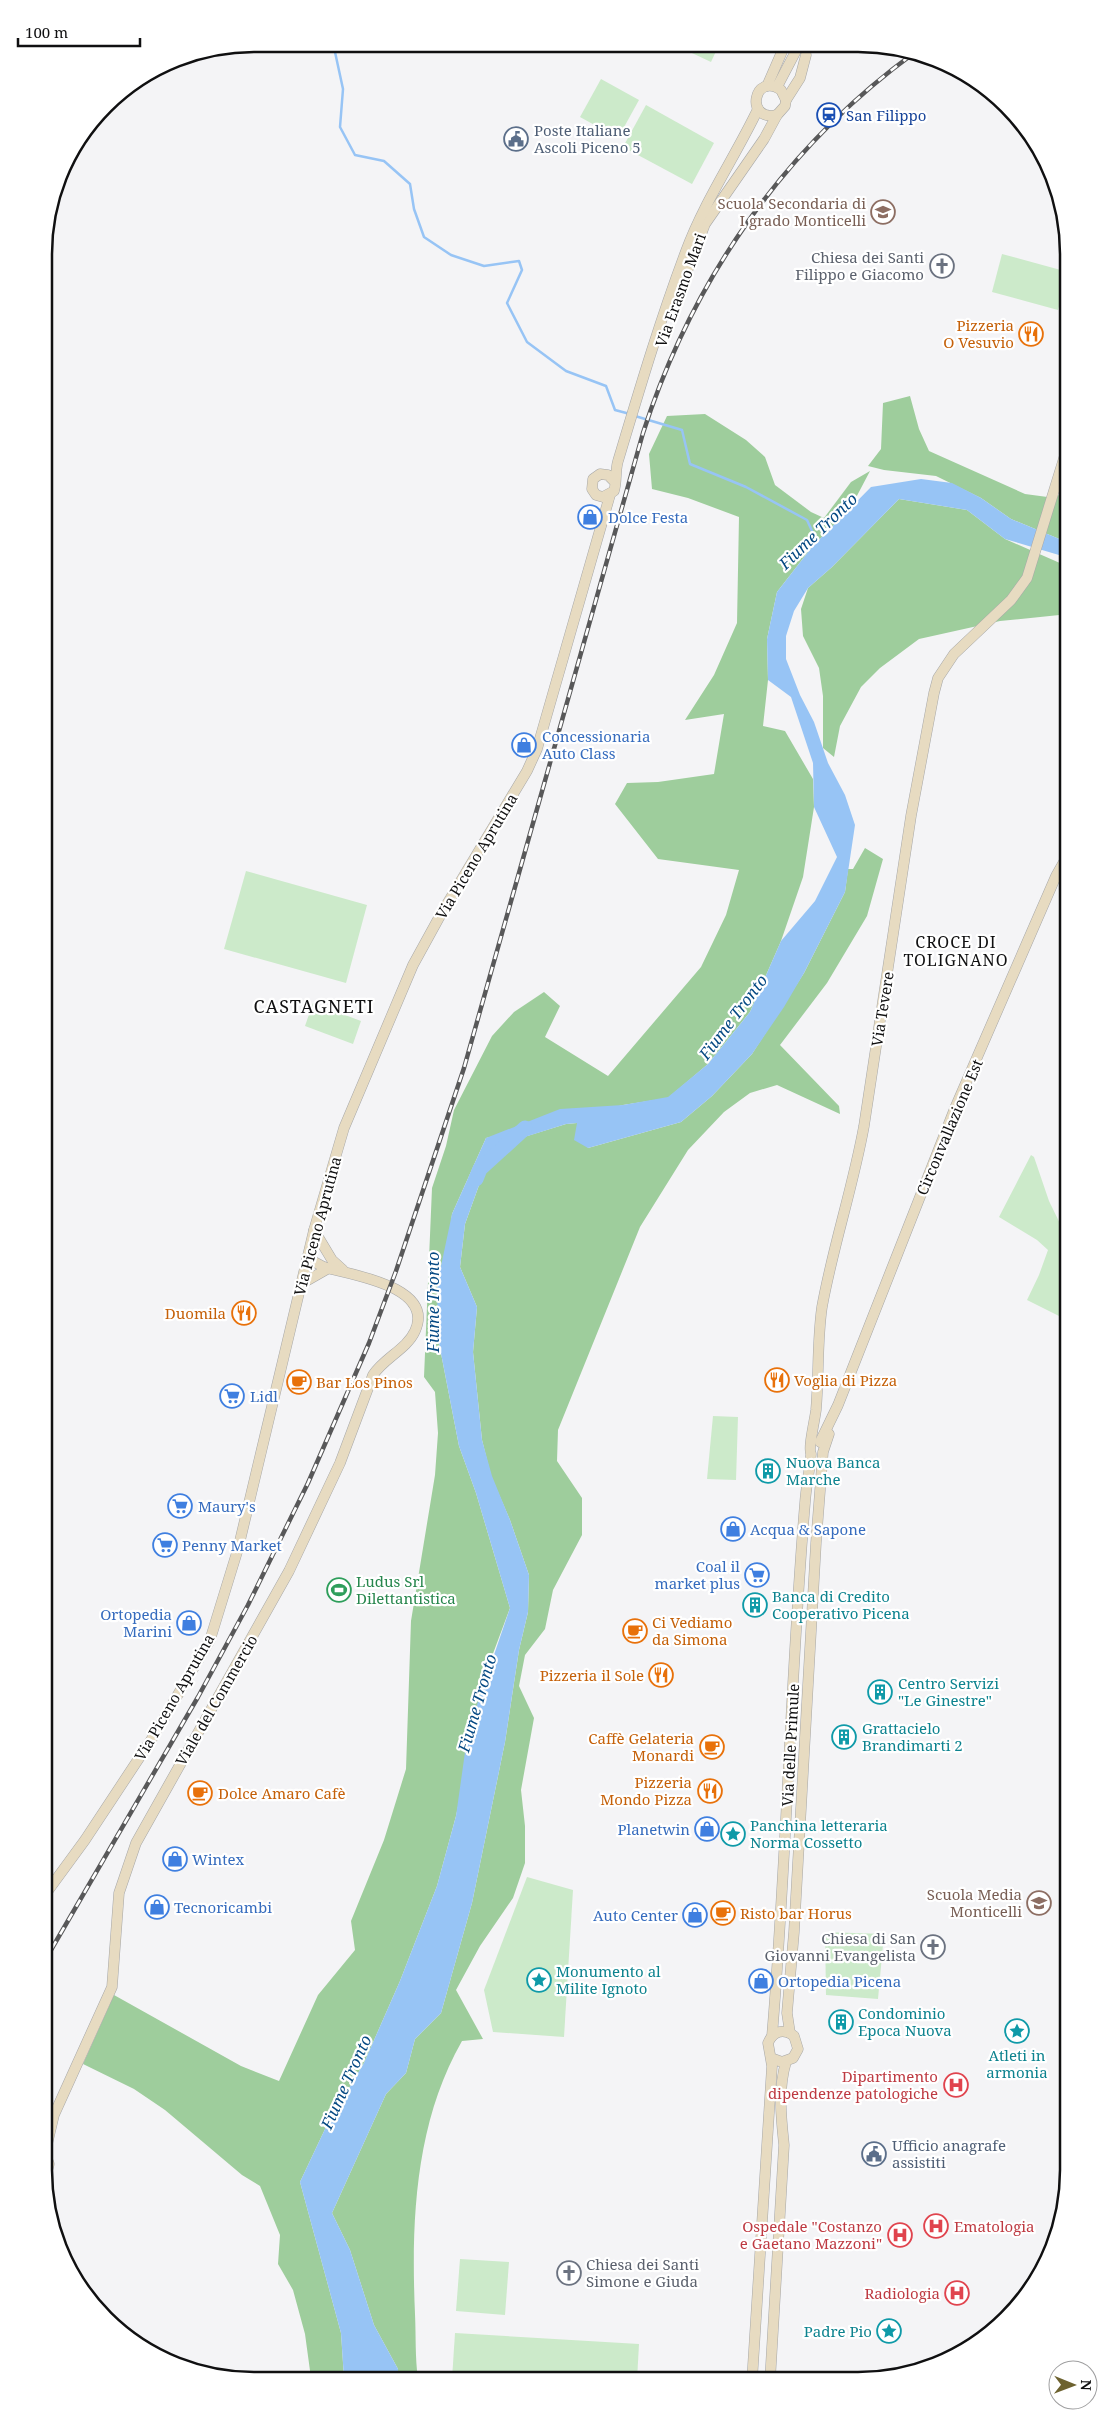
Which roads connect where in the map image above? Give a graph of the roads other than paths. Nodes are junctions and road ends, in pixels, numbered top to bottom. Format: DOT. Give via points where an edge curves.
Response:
graph roads {
  1 [pos="783,52"];
  2 [pos="796,52"];
  3 [pos="808,52"];
  4 [pos="778,91"];
  5 [pos="758,109"];
  6 [pos="776,115"];
  7 [pos="648,364"];
  8 [pos="1060,472"];
  9 [pos="611,478"];
  10 [pos="607,496"];
  11 [pos="1060,869"];
  12 [pos="314,1230"];
  13 [pos="307,1258"];
  14 [pos="330,1264"];
  15 [pos="301,1284"];
  16 [pos="818,1447"];
  17 [pos="52,1885"];
  18 [pos="790,2033"];
  19 [pos="772,2036"];
  20 [pos="771,2058"];
  21 [pos="786,2062"];
  22 [pos="54,2116"];
  23 [pos="52,2118"];
  24 [pos="52,2123"];
  25 [pos="753,2372"];
  26 [pos="771,2372"];
  1 -- 4 [label="main road"];
  2 -- 4 [label="main road"];
  3 -- 4 [label="main road, Via Erasmo Mari" via="800,78"];
  4 -- 5 [label="main road, Via Erasmo Mari" via="757,95"];
  4 -- 6 [label="main road, Via Erasmo Mari" via="784,106"];
  5 -- 6 [label="main road" via="767,116"];
  5 -- 7 [label="main road, Via Erasmo Mari" via="698,220"];
  6 -- 7 [label="main road, Via Erasmo Mari" via="705,224 657,353"];
  7 -- 9 [label="main road, Via Erasmo Mari"];
  8 -- 16 [label="main road, Via Tevere" via="1031,567 1020,588 954,654 938,678 934,693 911,816 864,1126 822,1308 814,1431"];
  9 -- 10 [label="main road" via="615,488"];
  9 -- 10 [label="main road" via="598,474 592,481 594,492"];
  10 -- 12 [label="main road, Via Piceno Aprutina" via="606,511 536,749 527,771 441,914 404,984 344,1128"];
  11 -- 16 [label="main road, Circonvallazione Est" via="955,1108 838,1405"];
  12 -- 13 [label="main road, Via Piceno Aprutina"];
  12 -- 14 [label="main road"];
  13 -- 14 [label="main road, Viale del Commercio"];
  13 -- 15 [label="main road, Via Piceno Aprutina"];
  14 -- 15 [label="main road"];
  14 -- 22 [label="main road, Viale del Commercio" via="396,1289 409,1298 417,1320 414,1334 373,1375 340,1462 289,1571 136,1843 119,1893 112,1987"];
  15 -- 17 [label="main road, Via Piceno Aprutina" via="238,1550 210,1640 153,1737"];
  16 -- 18 [label="main road, Via delle Primule" via="794,1932 787,2013"];
  16 -- 19 [label="main road, Via delle Primule" via="806,1489 800,1557"];
  18 -- 19 [label="main road" via="780,2031"];
  18 -- 21 [label="main road" via="796,2039 798,2049"];
  19 -- 20 [label="main road" via="767,2046"];
  20 -- 21 [label="main road"];
  20 -- 25 [label="main road"];
  21 -- 26 [label="main road" via="780,2110 784,2145"];
  22 -- 23 [label="main road, Viale del Commercio"];
  22 -- 24 [label="main road, Viale del Commercio"];
}
